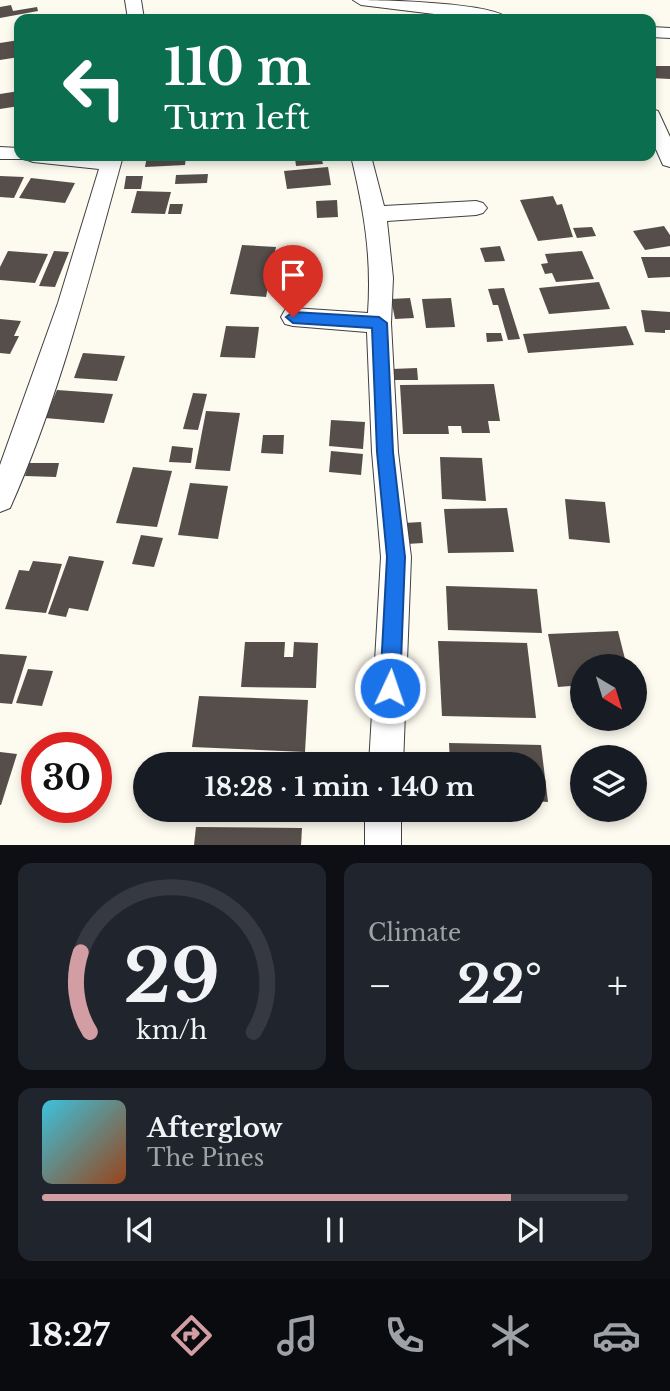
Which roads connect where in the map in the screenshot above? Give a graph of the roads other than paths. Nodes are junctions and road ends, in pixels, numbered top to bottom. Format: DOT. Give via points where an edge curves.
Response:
graph roads {
  1 [pos="361,0"];
  2 [pos="443,4"];
  3 [pos="482,14"];
  4 [pos="656,126"];
  5 [pos="670,160"];
  6 [pos="111,161"];
  7 [pos="362,161"];
  8 [pos="476,208"];
  9 [pos="376,214"];
  10 [pos="293,317"];
  11 [pos="379,323"];
  12 [pos="0,499"];
  13 [pos="387,752"];
  14 [pos="383,822"];
  15 [pos="383,845"];
  1 -- 2 [label="street"];
  2 -- 3 [label="street"];
  4 -- 5 [label="street"];
  6 -- 12 [label="street" via="70,303"];
  7 -- 9 [label="street"];
  8 -- 9 [label="street"];
  9 -- 11 [label="street" via="382,278"];
  10 -- 11 [label="street"];
  11 -- 13 [label="street" via="396,557"];
  14 -- 15 [label="street"];
}
